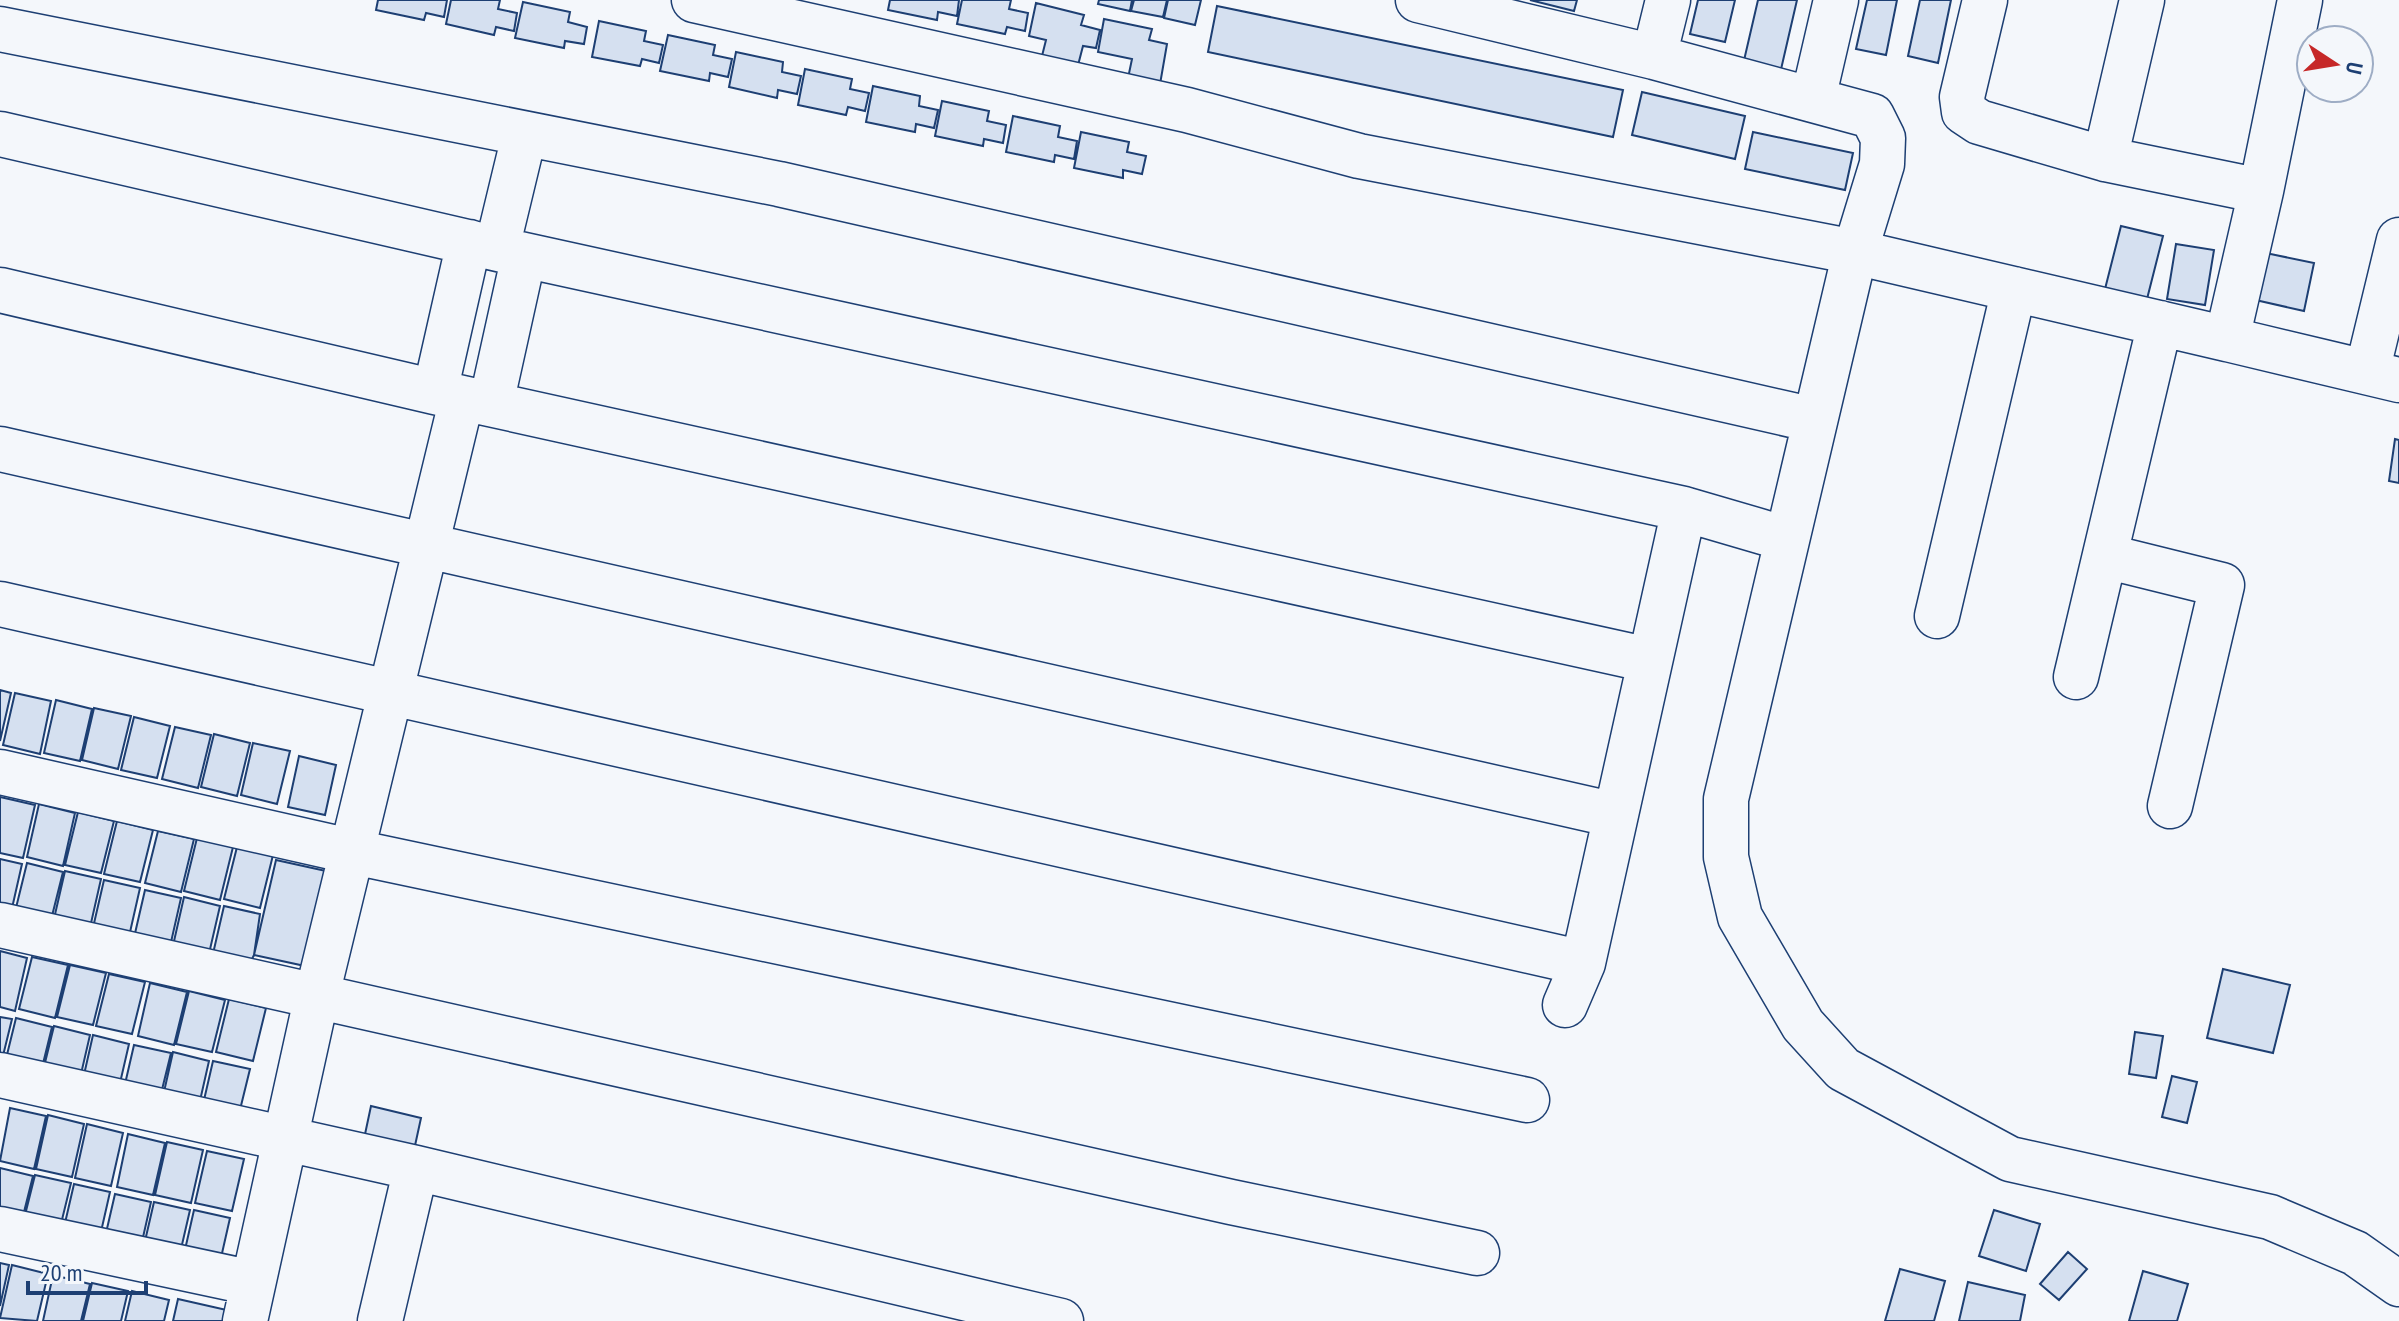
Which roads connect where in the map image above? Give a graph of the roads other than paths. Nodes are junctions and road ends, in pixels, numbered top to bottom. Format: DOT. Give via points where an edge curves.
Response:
graph roads {
  1 [pos="694,0"];
  2 [pos="1418,0"];
  3 [pos="1668,0"];
  4 [pos="1836,0"];
  5 [pos="1985,0"];
  6 [pos="2142,0"];
  7 [pos="2300,0"];
  8 [pos="1504,9"];
  9 [pos="0,29"];
  10 [pos="1654,57"];
  11 [pos="1813,99"];
  12 [pos="0,134"];
  13 [pos="524,136"];
  14 [pos="2105,159"];
  15 [pos="2261,191"];
  16 [pos="2399,240"];
  17 [pos="497,249"];
  18 [pos="1855,252"];
  19 [pos="2014,289"];
  20 [pos="0,290"];
  21 [pos="2160,323"];
  22 [pos="2227,339"];
  23 [pos="2383,376"];
  24 [pos="463,398"];
  25 [pos="1814,420"];
  26 [pos="0,449"];
  27 [pos="1684,509"];
  28 [pos="1766,533"];
  29 [pos="427,545"];
  30 [pos="2105,556"];
  31 [pos="0,604"];
  32 [pos="1937,616"];
  33 [pos="1649,660"];
  34 [pos="2076,677"];
  35 [pos="392,691"];
  36 [pos="0,772"];
  37 [pos="2170,806"];
  38 [pos="1615,815"];
  39 [pos="354,852"];
  40 [pos="0,925"];
  41 [pos="1583,963"];
  42 [pos="317,995"];
  43 [pos="1565,1005"];
  44 [pos="0,1075"];
  45 [pos="1527,1100"];
  46 [pos="284,1138"];
  47 [pos="416,1168"];
  48 [pos="0,1229"];
  49 [pos="1477,1253"];
  50 [pos="2399,1284"];
  51 [pos="249,1302"];
  52 [pos="384,1320"];
  53 [pos="1061,1321"];
  1 -- 18 [label="street" via="1187,110 1359,156"];
  2 -- 8 [label="street"];
  3 -- 10 [label="street"];
  4 -- 11 [label="street"];
  5 -- 14 [label="street" via="1962,97 1964,112 1979,122"];
  6 -- 14 [label="street"];
  7 -- 15 [label="street"];
  8 -- 10 [label="street"];
  9 -- 13 [label="street"];
  10 -- 11 [label="street"];
  11 -- 18 [label="street" via="1872,116 1883,138 1882,164"];
  12 -- 17 [label="street"];
  13 -- 17 [label="street"];
  13 -- 25 [label="street" via="794,188"];
  14 -- 15 [label="street"];
  15 -- 22 [label="street"];
  16 -- 23 [label="street"];
  17 -- 24 [label="street"];
  17 -- 24 [label="street"];
  17 -- 27 [label="street"];
  18 -- 19 [label="street"];
  18 -- 25 [label="street"];
  19 -- 21 [label="street"];
  19 -- 32 [label="street"];
  20 -- 24 [label="street"];
  21 -- 22 [label="street"];
  21 -- 30 [label="street"];
  22 -- 23 [label="street"];
  24 -- 29 [label="street"];
  24 -- 33 [label="street"];
  25 -- 50 [label="street" via="1726,799 1726,857 1740,917 1803,1025 1843,1069 2010,1159 2270,1217 2355,1253"];
  26 -- 29 [label="street"];
  27 -- 28 [label="street"];
  27 -- 33 [label="street"];
  29 -- 35 [label="street"];
  29 -- 38 [label="street"];
  30 -- 34 [label="street"];
  30 -- 37 [label="street" via="2222,585"];
  31 -- 35 [label="street"];
  33 -- 38 [label="street"];
  35 -- 39 [label="street"];
  35 -- 41 [label="street"];
  36 -- 39 [label="street"];
  38 -- 41 [label="street"];
  39 -- 42 [label="street"];
  39 -- 45 [label="street"];
  40 -- 42 [label="street"];
  41 -- 43 [label="street"];
  42 -- 46 [label="street"];
  42 -- 49 [label="street"];
  44 -- 46 [label="street"];
  46 -- 47 [label="street"];
  46 -- 51 [label="street"];
  47 -- 52 [label="street"];
  47 -- 53 [label="street"];
  48 -- 51 [label="street"];
}
